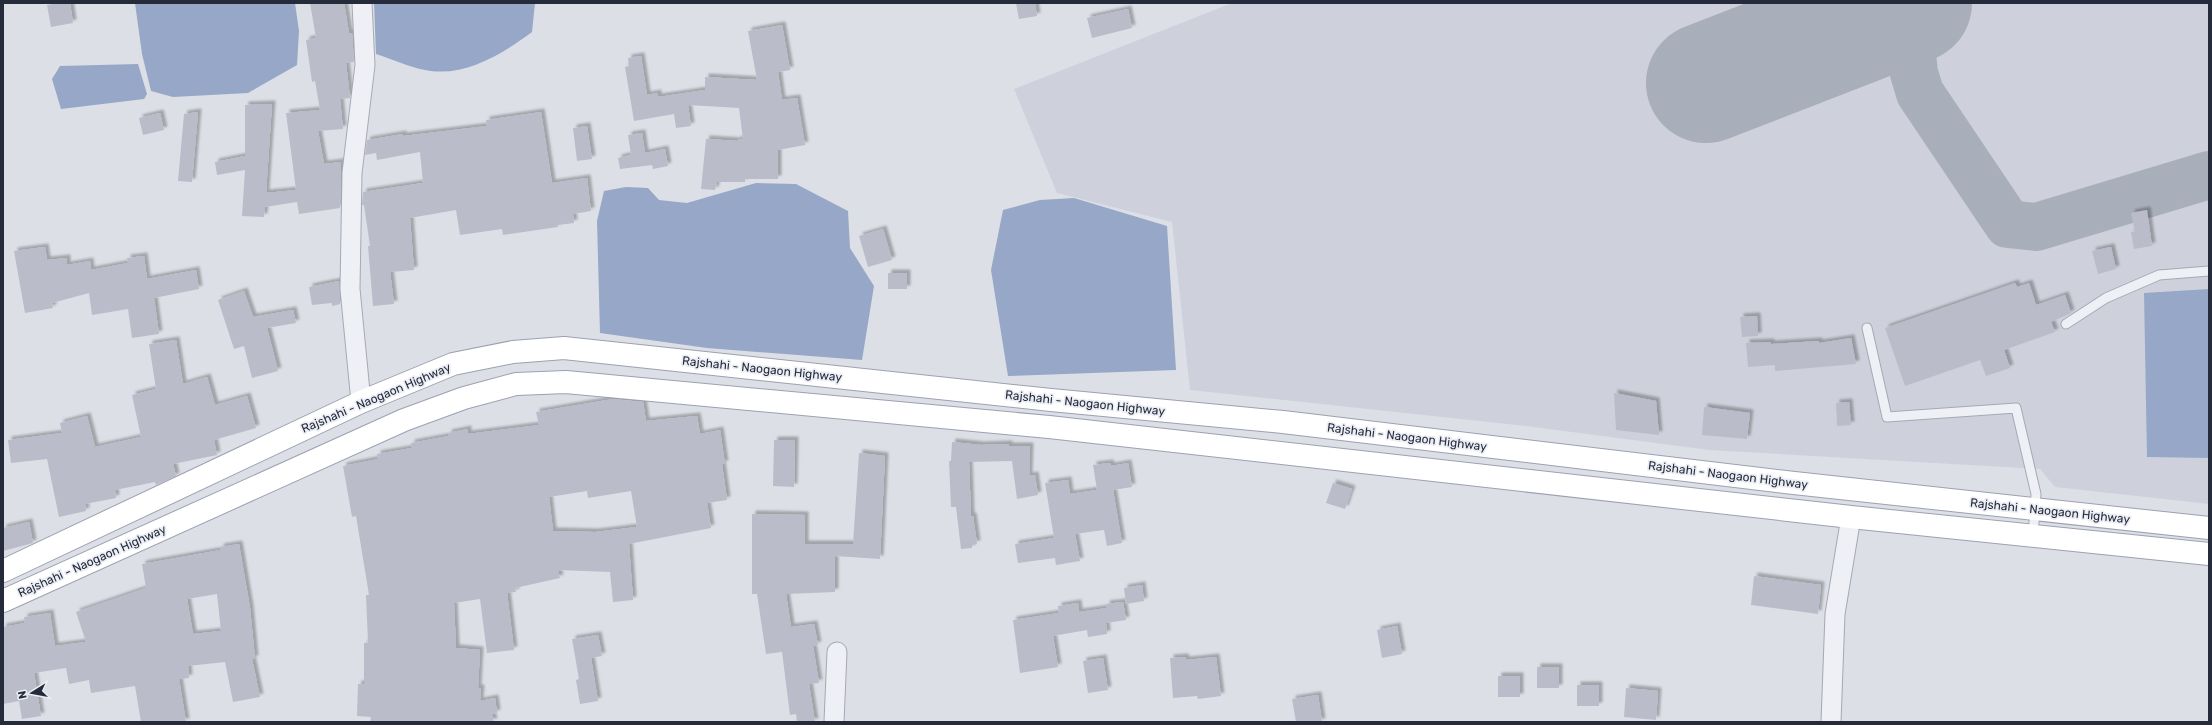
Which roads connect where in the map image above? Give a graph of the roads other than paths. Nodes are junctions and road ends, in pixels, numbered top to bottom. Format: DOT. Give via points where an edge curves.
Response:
graph roads {
  1 [pos="362,3"];
  2 [pos="2209,271"];
  3 [pos="2066,324"];
  4 [pos="1867,328"];
  5 [pos="360,402"];
  6 [pos="1794,483"];
  7 [pos="151,501"];
  8 [pos="1790,510"];
  9 [pos="2035,510"];
  10 [pos="1851,517"];
  11 [pos="164,528"];
  12 [pos="2209,528"];
  13 [pos="2033,536"];
  14 [pos="2209,554"];
  15 [pos="3,571"];
  16 [pos="3,602"];
  17 [pos="837,652"];
  18 [pos="834,722"];
  19 [pos="1831,722"];
  1 -- 5 [label="street" via="365,66 352,173 350,289"];
  2 -- 3 [label="lane" via="2159,275 2106,298"];
  4 -- 9 [label="lane" via="1887,417 2016,408 2036,494"];
  5 -- 6 [label="main road, Rajshahi - Naogaon Highway" via="453,364 513,352 564,348 1283,422"];
  5 -- 7 [label="main road, Rajshahi - Naogaon Highway"];
  6 -- 8 [label="main road"];
  6 -- 9 [label="main road, Rajshahi - Naogaon Highway"];
  7 -- 11 [label="main road"];
  7 -- 15 [label="main road, Rajshahi - Naogaon Highway"];
  8 -- 10 [label="main road, Rajshahi - Naogaon Highway"];
  8 -- 11 [label="main road, Rajshahi - Naogaon Highway" via="1056,428 566,382 516,384 451,402 404,420"];
  9 -- 12 [label="main road, Rajshahi - Naogaon Highway"];
  9 -- 13 [label="lane"];
  10 -- 13 [label="main road, Rajshahi - Naogaon Highway"];
  10 -- 19 [label="street" via="1835,614"];
  11 -- 16 [label="main road, Rajshahi - Naogaon Highway"];
  13 -- 14 [label="main road, Rajshahi - Naogaon Highway"];
  17 -- 18 [label="street"];
}
